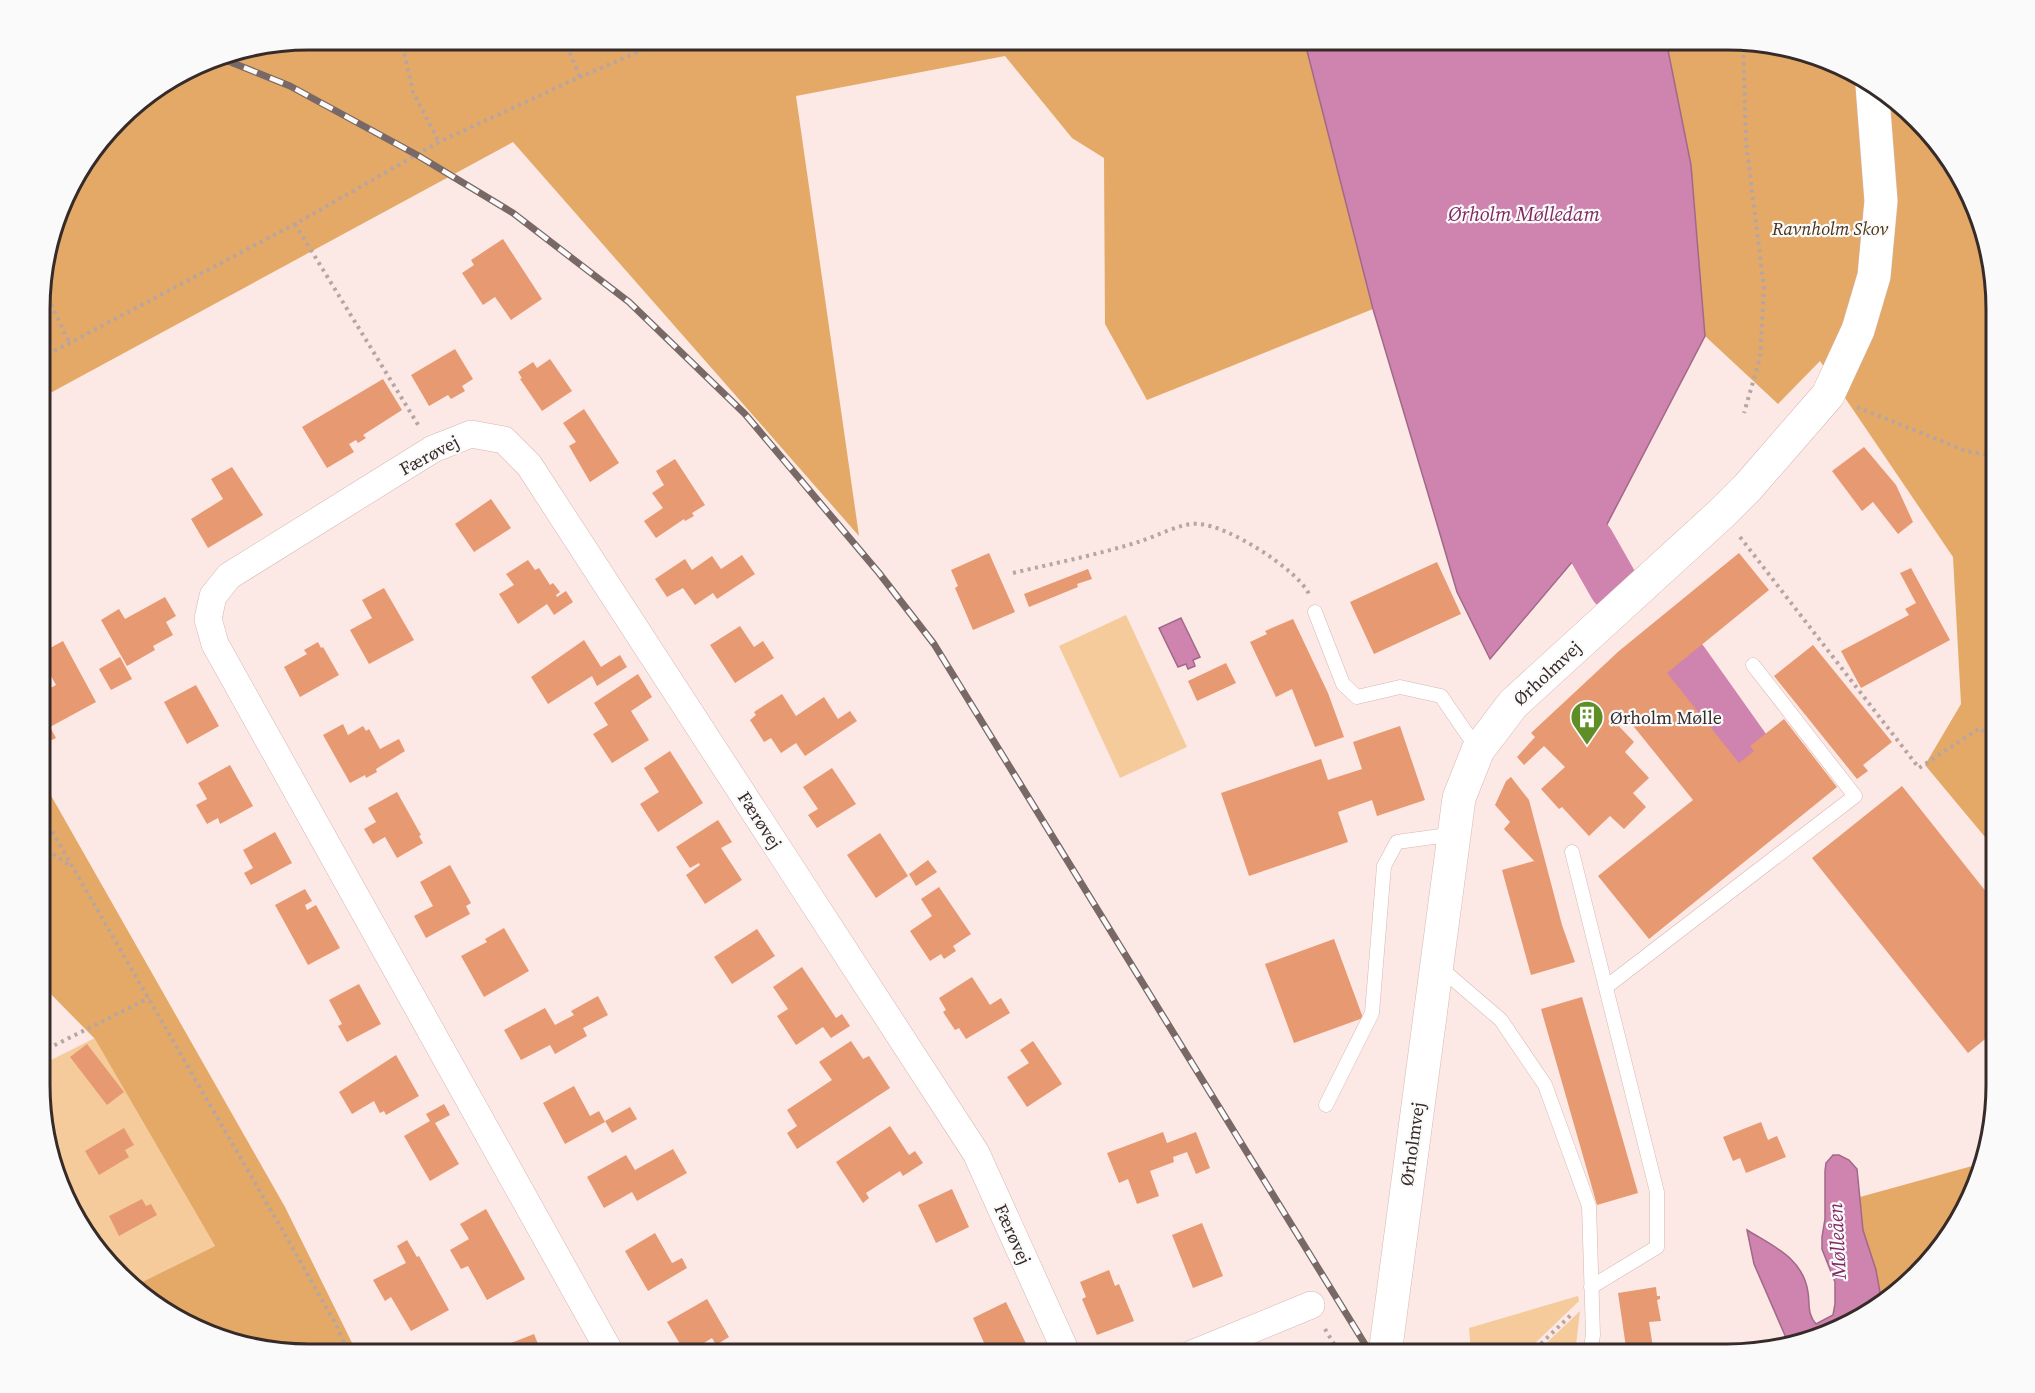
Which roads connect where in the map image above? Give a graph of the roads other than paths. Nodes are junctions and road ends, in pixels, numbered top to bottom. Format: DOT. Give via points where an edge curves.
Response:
graph roads {
  1 [pos="1873,95"];
  2 [pos="1315,612"];
  3 [pos="1753,665"];
  4 [pos="1478,750"];
  5 [pos="1455,834"];
  6 [pos="1572,852"];
  7 [pos="1436,964"];
  8 [pos="1606,987"];
  9 [pos="1326,1105"];
  10 [pos="1591,1287"];
  11 [pos="1311,1305"];
  12 [pos="605,1344"];
  13 [pos="1062,1344"];
  14 [pos="1216,1344"];
  15 [pos="1386,1344"];
  16 [pos="1592,1344"];
  1 -- 4 [label="street, Ørholmvej" via="1881,201 1874,276 1858,330 1828,395 1748,487 1513,704"];
  2 -- 4 [label="lane" via="1343,684 1357,697 1400,687 1441,696"];
  3 -- 8 [label="lane" via="1855,796"];
  4 -- 5 [label="street, Ørholmvej" via="1459,798"];
  5 -- 7 [label="street, Ørholmvej"];
  5 -- 9 [label="lane" via="1398,842 1384,866 1372,1013"];
  6 -- 8 [label="lane"];
  7 -- 10 [label="lane" via="1501,1020 1545,1085 1589,1206"];
  7 -- 15 [label="street, Ørholmvej"];
  8 -- 10 [label="lane" via="1657,1192 1657,1247"];
  10 -- 16 [label="lane"];
  11 -- 14 [label="street"];
  12 -- 13 [label="street, Færøvej" via="215,644 208,619 213,596 229,576 433,449 471,434 504,440 529,465 976,1153"];
}
